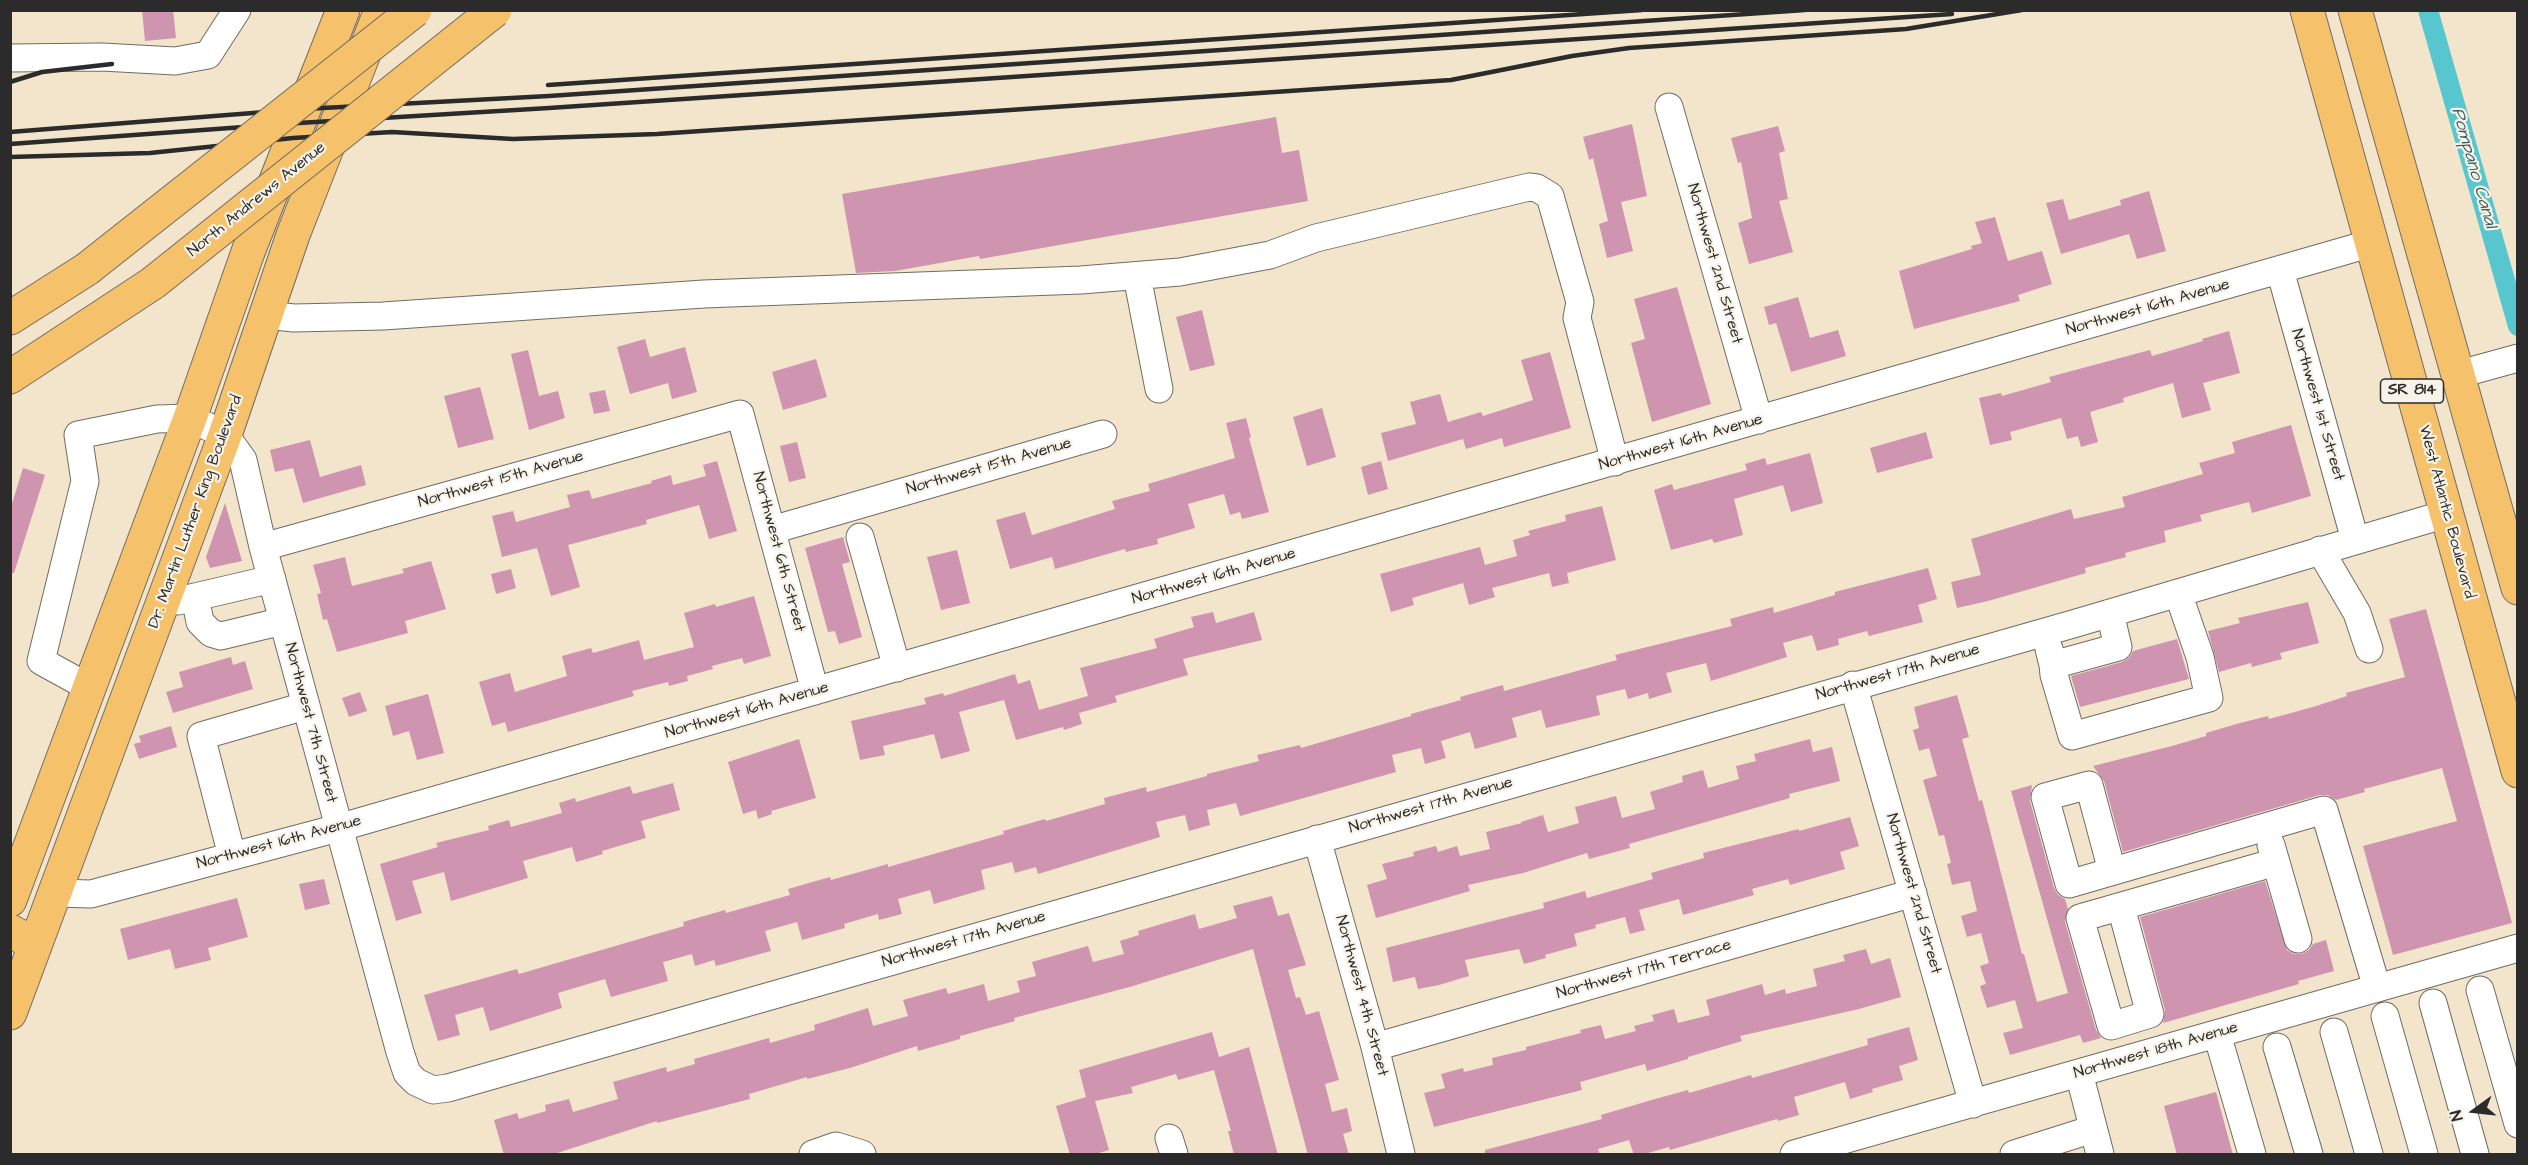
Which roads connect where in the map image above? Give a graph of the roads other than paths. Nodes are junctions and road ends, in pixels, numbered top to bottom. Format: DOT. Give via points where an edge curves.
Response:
graph roads {
  1 [pos="237,10"];
  2 [pos="343,10"];
  3 [pos="381,10"];
  4 [pos="415,10"];
  5 [pos="495,10"];
  6 [pos="2307,10"];
  7 [pos="2355,10"];
  8 [pos="10,58"];
  9 [pos="1669,107"];
  10 [pos="2372,243"];
  11 [pos="2280,270"];
  12 [pos="1137,276"];
  13 [pos="2432,291"];
  14 [pos="266,315"];
  15 [pos="10,318"];
  16 [pos="2509,361"];
  17 [pos="2456,375"];
  18 [pos="10,377"];
  19 [pos="1159,389"];
  20 [pos="740,414"];
  21 [pos="190,418"];
  22 [pos="1760,420"];
  23 [pos="1103,434"];
  24 [pos="225,435"];
  25 [pos="1615,462"];
  26 [pos="2446,514"];
  27 [pos="772,530"];
  28 [pos="860,537"];
  29 [pos="2355,540"];
  30 [pos="263,547"];
  31 [pos="2320,550"];
  32 [pos="272,579"];
  33 [pos="2517,588"];
  34 [pos="2178,593"];
  35 [pos="195,597"];
  36 [pos="162,604"];
  37 [pos="2110,613"];
  38 [pos="283,621"];
  39 [pos="2044,632"];
  40 [pos="2369,649"];
  41 [pos="2053,665"];
  42 [pos="897,668"];
  43 [pos="1853,685"];
  44 [pos="90,688"];
  45 [pos="815,691"];
  46 [pos="305,706"];
  47 [pos="2511,730"];
  48 [pos="2517,771"];
  49 [pos="2266,827"];
  50 [pos="338,828"];
  51 [pos="1317,839"];
  52 [pos="29,852"];
  53 [pos="232,856"];
  54 [pos="2276,862"];
  55 [pos="2112,871"];
  56 [pos="2069,884"];
  57 [pos="54,893"];
  58 [pos="1913,893"];
  59 [pos="10,900"];
  60 [pos="2121,907"];
  61 [pos="2080,918"];
  62 [pos="2298,939"];
  63 [pos="2517,948"];
  64 [pos="21,953"];
  65 [pos="2378,988"];
  66 [pos="2480,990"];
  67 [pos="2433,1003"];
  68 [pos="10,1013"];
  69 [pos="2385,1016"];
  70 [pos="2334,1032"];
  71 [pos="2217,1034"];
  72 [pos="1376,1047"];
  73 [pos="2277,1047"];
  74 [pos="2079,1073"];
  75 [pos="416,1082"];
  76 [pos="1973,1104"];
  77 [pos="2517,1124"];
  78 [pos="2094,1129"];
  79 [pos="813,1155"];
  80 [pos="862,1155"];
  81 [pos="1401,1155"];
  82 [pos="1794,1155"];
  83 [pos="2014,1155"];
  84 [pos="2100,1155"];
  85 [pos="2252,1155"];
  86 [pos="2309,1155"];
  87 [pos="2369,1155"];
  88 [pos="2424,1155"];
  89 [pos="2475,1155"];
  1 -- 8 [label="street" via="208,55 175,61"];
  2 -- 21 [label="main road" via="248,252"];
  3 -- 14 [label="main road, Dr. Martin Luther King Boulevard"];
  4 -- 15 [label="main road, bridge" via="87,269"];
  5 -- 18 [label="main road, North Andrews Avenue, bridge" via="153,283"];
  6 -- 10 [label="main road, West Atlantic Boulevard / SR 814"];
  7 -- 13 [label="main road, SR 814"];
  9 -- 22 [label="street, Northwest 2nd Street"];
  10 -- 11 [label="street, Northwest 16th Avenue"];
  10 -- 13 [label="main road" via="2404,262"];
  10 -- 26 [label="main road, West Atlantic Boulevard / SR 814"];
  11 -- 22 [label="street, Northwest 16th Avenue"];
  11 -- 29 [label="street, Northwest 1st Street"];
  12 -- 14 [label="street" via="704,294 383,316"];
  12 -- 19 [label="street"];
  12 -- 25 [label="street" via="1249,260 1316,238 1537,188 1550,196 1580,302 1577,318"];
  13 -- 17 [label="main road, SR 814"];
  14 -- 24 [label="main road, Dr. Martin Luther King Boulevard"];
  16 -- 17 [label="street"];
  17 -- 33 [label="main road, SR 814"];
  20 -- 27 [label="street, Northwest 6th Street"];
  20 -- 30 [label="street, Northwest 15th Avenue"];
  21 -- 24 [label="street, Northwest 7th Street"];
  21 -- 44 [label="main road"];
  21 -- 44 [label="street" via="157,419 78,435 85,481 41,661"];
  22 -- 25 [label="street, Northwest 16th Avenue"];
  23 -- 27 [label="street, Northwest 15th Avenue"];
  24 -- 30 [label="street, Northwest 7th Street" via="243,460"];
  24 -- 36 [label="main road, Dr. Martin Luther King Boulevard"];
  25 -- 42 [label="street, Northwest 16th Avenue"];
  26 -- 29 [label="street, Northwest 17th Avenue"];
  26 -- 47 [label="main road, West Atlantic Boulevard / SR 814"];
  27 -- 45 [label="street, Northwest 6th Street"];
  28 -- 42 [label="street"];
  29 -- 31 [label="street, Northwest 17th Avenue"];
  30 -- 32 [label="street, Northwest 7th Street"];
  31 -- 34 [label="street, Northwest 17th Avenue"];
  31 -- 40 [label="street" via="2356,613"];
  32 -- 35 [label="street"];
  32 -- 38 [label="street, Northwest 7th Street"];
  34 -- 37 [label="street, Northwest 17th Avenue"];
  34 -- 41 [label="street" via="2209,698 2072,736"];
  35 -- 36 [label="street"];
  35 -- 38 [label="street" via="201,622 211,633 221,636"];
  36 -- 57 [label="main road, Dr. Martin Luther King Boulevard"];
  37 -- 39 [label="street, Northwest 17th Avenue"];
  37 -- 41 [label="street" via="2118,647"];
  38 -- 46 [label="street, Northwest 7th Street"];
  39 -- 41 [label="street"];
  39 -- 43 [label="street, Northwest 17th Avenue"];
  42 -- 45 [label="street, Northwest 16th Avenue"];
  43 -- 51 [label="street, Northwest 17th Avenue"];
  43 -- 58 [label="street, Northwest 2nd Street"];
  44 -- 52 [label="main road"];
  45 -- 50 [label="street, Northwest 16th Avenue"];
  46 -- 50 [label="street, Northwest 7th Street"];
  46 -- 53 [label="street" via="201,736"];
  47 -- 48 [label="main road, West Atlantic Boulevard / SR 814"];
  49 -- 54 [label="street"];
  49 -- 55 [label="street"];
  49 -- 65 [label="street" via="2324,810"];
  50 -- 53 [label="street, Northwest 16th Avenue"];
  50 -- 75 [label="street, Northwest 7th Street" via="403,1062"];
  51 -- 72 [label="street, Northwest 4th Street"];
  51 -- 75 [label="street, Northwest 17th Avenue" via="448,1088 433,1090"];
  52 -- 57 [label="main road" via="39,880"];
  52 -- 59 [label="main road"];
  53 -- 57 [label="street, Northwest 16th Avenue" via="91,894"];
  54 -- 60 [label="street"];
  54 -- 62 [label="street"];
  55 -- 56 [label="street"];
  55 -- 56 [label="street" via="2089,785 2044,797"];
  56 -- 61 [label="street"];
  57 -- 64 [label="main road, Dr. Martin Luther King Boulevard"];
  58 -- 72 [label="street, Northwest 17th Terrace"];
  58 -- 76 [label="street, Northwest 2nd Street"];
  60 -- 61 [label="street"];
  60 -- 61 [label="street" via="2150,1014 2111,1026"];
  63 -- 65 [label="street, Northwest 18th Avenue"];
  64 -- 68 [label="main road, Dr. Martin Luther King Boulevard"];
  65 -- 71 [label="street, Northwest 18th Avenue"];
  66 -- 77 [label="street"];
  67 -- 89 [label="street"];
  69 -- 88 [label="street"];
  70 -- 87 [label="street"];
  71 -- 74 [label="street, Northwest 18th Avenue"];
  71 -- 85 [label="street"];
  72 -- 81 [label="street, Northwest 4th Street"];
  73 -- 86 [label="street"];
  74 -- 76 [label="street, Northwest 18th Avenue"];
  74 -- 78 [label="street"];
  76 -- 82 [label="street, Northwest 18th Avenue"];
  78 -- 83 [label="street"];
  78 -- 84 [label="street"];
  79 -- 80 [label="street" via="836,1146"];
}
